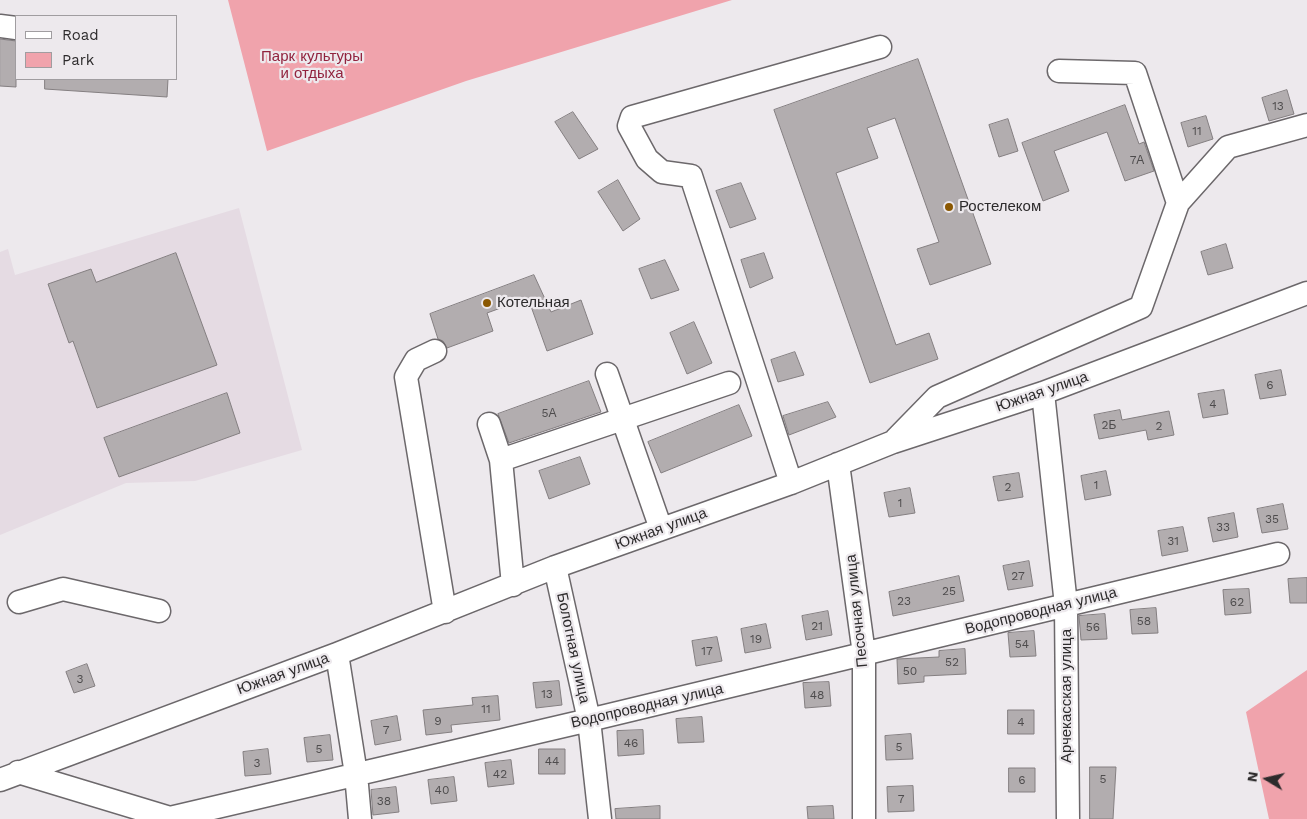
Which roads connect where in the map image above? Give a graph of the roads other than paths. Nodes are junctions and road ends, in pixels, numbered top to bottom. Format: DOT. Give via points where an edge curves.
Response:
graph roads {
  1 [pos="0,26"];
  2 [pos="15,28"];
  3 [pos="880,47"];
  4 [pos="1059,71"];
  5 [pos="1307,125"];
  6 [pos="1178,203"];
  7 [pos="1307,293"];
  8 [pos="435,351"];
  9 [pos="607,374"];
  10 [pos="729,383"];
  11 [pos="1043,393"];
  12 [pos="622,419"];
  13 [pos="489,424"];
  14 [pos="892,442"];
  15 [pos="502,460"];
  16 [pos="838,464"];
  17 [pos="791,483"];
  18 [pos="661,529"];
  19 [pos="1278,554"];
  20 [pos="555,567"];
  21 [pos="513,585"];
  22 [pos="19,602"];
  23 [pos="1066,605"];
  24 [pos="159,611"];
  25 [pos="445,612"];
  26 [pos="337,654"];
  27 [pos="864,654"];
  28 [pos="589,720"];
  29 [pos="356,774"];
  30 [pos="9,776"];
  31 [pos="360,819"];
  32 [pos="600,819"];
  33 [pos="864,819"];
  34 [pos="1068,819"];
  1 -- 2 [label="street"];
  3 -- 17 [label="street" via="632,117 629,126 646,159 662,172 692,176"];
  4 -- 6 [label="street" via="1136,73"];
  5 -- 6 [label="street" via="1228,147"];
  6 -- 14 [label="street" via="1141,307 937,397"];
  7 -- 11 [label="street, Южная улица"];
  8 -- 25 [label="street" via="416,360 406,377"];
  9 -- 12 [label="street"];
  10 -- 12 [label="street"];
  11 -- 14 [label="street, Южная улица"];
  11 -- 23 [label="street, Арчекасская улица"];
  12 -- 15 [label="street"];
  12 -- 18 [label="street"];
  13 -- 15 [label="street"];
  14 -- 16 [label="street, Южная улица"];
  15 -- 21 [label="street"];
  16 -- 17 [label="street, Южная улица"];
  16 -- 27 [label="street, Песочная улица"];
  17 -- 18 [label="street, Южная улица"];
  18 -- 20 [label="street, Южная улица"];
  19 -- 23 [label="street, Водопроводная улица"];
  20 -- 21 [label="street, Южная улица"];
  20 -- 28 [label="street, Болотная улица"];
  21 -- 25 [label="street, Южная улица"];
  22 -- 24 [label="street" via="63,589"];
  23 -- 27 [label="street, Водопроводная улица"];
  23 -- 34 [label="street, Арчекасская улица"];
  25 -- 26 [label="street, Южная улица"];
  26 -- 29 [label="street"];
  26 -- 30 [label="street, Южная улица"];
  27 -- 28 [label="street, Водопроводная улица"];
  27 -- 33 [label="street, Песочная улица"];
  28 -- 29 [label="street, Водопроводная улица"];
  28 -- 32 [label="street, Болотная улица"];
  29 -- 30 [label="street, Водопроводная улица" via="170,818"];
  29 -- 31 [label="street"];
}
